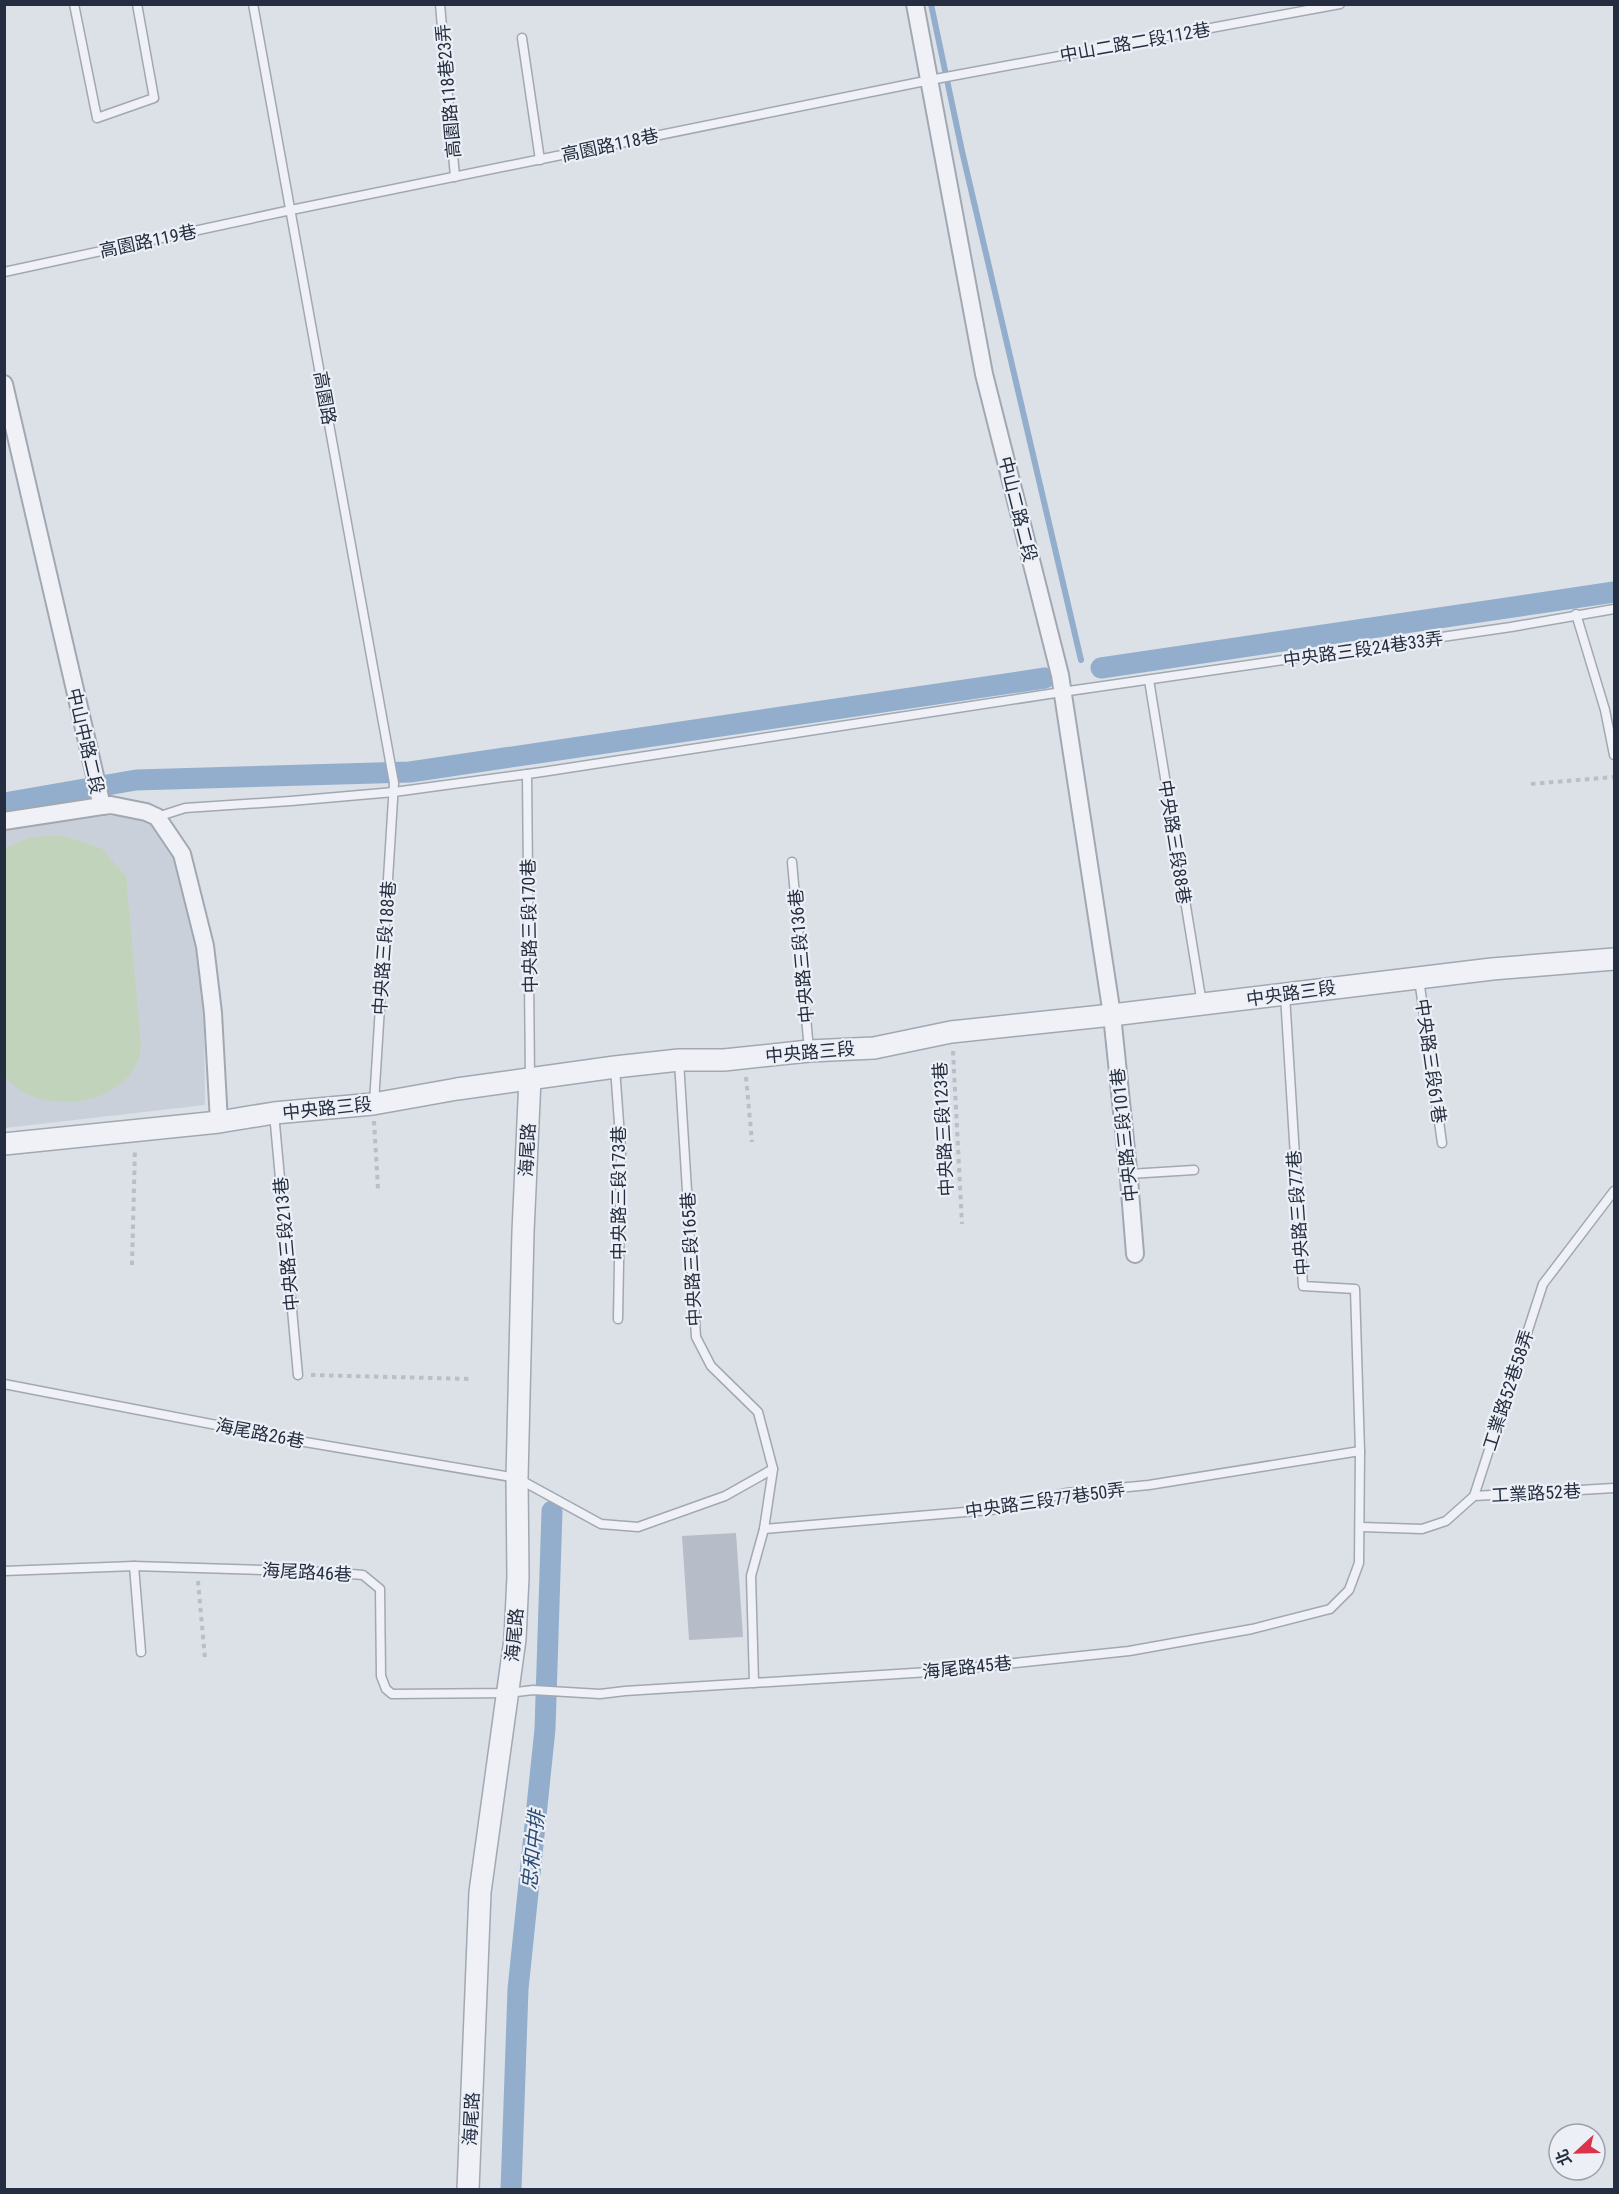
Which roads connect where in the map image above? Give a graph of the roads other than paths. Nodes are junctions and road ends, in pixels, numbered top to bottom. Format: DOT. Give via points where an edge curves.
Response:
graph roads {
  1 [pos="74,4"];
  2 [pos="137,4"];
  3 [pos="253,4"];
  4 [pos="440,4"];
  5 [pos="915,4"];
  6 [pos="1340,4"];
  7 [pos="522,38"];
  8 [pos="930,80"];
  9 [pos="540,159"];
  10 [pos="455,177"];
  11 [pos="291,210"];
  12 [pos="4,272"];
  13 [pos="4,384"];
  14 [pos="1614,609"];
  15 [pos="1576,614"];
  16 [pos="1149,680"];
  17 [pos="1062,692"];
  18 [pos="1614,755"];
  19 [pos="527,774"];
  20 [pos="394,787"];
  21 [pos="100,799"];
  22 [pos="157,817"];
  23 [pos="4,821"];
  24 [pos="792,862"];
  25 [pos="1614,959"];
  26 [pos="1419,979"];
  27 [pos="1285,994"];
  28 [pos="1202,1004"];
  29 [pos="1112,1016"];
  30 [pos="809,1051"];
  31 [pos="679,1060"];
  32 [pos="615,1067"];
  33 [pos="530,1079"];
  34 [pos="374,1104"];
  35 [pos="274,1113"];
  36 [pos="219,1122"];
  37 [pos="1442,1143"];
  38 [pos="4,1144"];
  39 [pos="1194,1170"];
  40 [pos="1129,1174"];
  41 [pos="1614,1191"];
  42 [pos="1135,1254"];
  43 [pos="618,1319"];
  44 [pos="298,1375"];
  45 [pos="4,1384"];
  46 [pos="1360,1451"];
  47 [pos="773,1470"];
  48 [pos="517,1478"];
  49 [pos="1614,1488"];
  50 [pos="1474,1496"];
  51 [pos="1361,1527"];
  52 [pos="764,1529"];
  53 [pos="135,1566"];
  54 [pos="4,1571"];
  55 [pos="141,1652"];
  56 [pos="754,1683"];
  57 [pos="508,1693"];
  58 [pos="468,2190"];
  1 -- 2 [label="lane" via="97,118 154,98"];
  3 -- 11 [label="lane, 高園路"];
  4 -- 10 [label="lane, 高園路118巷23弄"];
  5 -- 8 [label="street, 中山二路二段"];
  6 -- 8 [label="lane, 中山二路二段112巷"];
  7 -- 9 [label="lane"];
  8 -- 9 [label="lane, 高園路118巷"];
  8 -- 17 [label="street, 中山二路二段" via="984,374"];
  9 -- 10 [label="lane, 高園路118巷"];
  10 -- 11 [label="lane, 高園路118巷"];
  11 -- 12 [label="lane, 高園路119巷"];
  11 -- 20 [label="lane, 高園路"];
  13 -- 21 [label="street, 中山中路二段"];
  14 -- 15 [label="lane, 中央路三段24巷33弄"];
  15 -- 16 [label="lane, 中央路三段24巷33弄"];
  15 -- 18 [label="lane" via="1605,710"];
  16 -- 17 [label="lane, 中央路三段24巷33弄"];
  16 -- 28 [label="lane, 中央路三段88巷"];
  17 -- 19 [label="lane, 中央路三段24巷33弄"];
  17 -- 29 [label="street, 中山二路二段"];
  19 -- 20 [label="lane, 中央路三段24巷33弄"];
  19 -- 33 [label="lane, 中央路三段170巷"];
  20 -- 22 [label="lane, 中央路三段24巷33弄" via="291,801 185,808"];
  20 -- 34 [label="lane, 中央路三段188巷"];
  21 -- 22 [label="street, 中山中路二段"];
  21 -- 23 [label="street"];
  22 -- 36 [label="street" via="182,854 205,946"];
  24 -- 30 [label="lane, 中央路三段136巷"];
  25 -- 26 [label="street, 中央路三段"];
  26 -- 27 [label="street, 中央路三段"];
  26 -- 37 [label="lane, 中央路三段61巷"];
  27 -- 28 [label="street, 中央路三段"];
  27 -- 46 [label="lane, 中央路三段77巷" via="1303,1286 1355,1289"];
  28 -- 29 [label="street, 中央路三段"];
  29 -- 30 [label="street, 中央路三段" via="951,1032 874,1048"];
  29 -- 40 [label="street, 中央路三段101巷"];
  30 -- 31 [label="street, 中央路三段"];
  31 -- 32 [label="street, 中央路三段"];
  31 -- 47 [label="lane, 中央路三段165巷" via="696,1337 711,1366 758,1412"];
  32 -- 33 [label="street, 中央路三段"];
  32 -- 43 [label="lane, 中央路三段173巷" via="621,1150"];
  33 -- 34 [label="street, 中央路三段"];
  33 -- 48 [label="street, 海尾路"];
  34 -- 35 [label="street, 中央路三段"];
  35 -- 36 [label="street, 中央路三段"];
  35 -- 44 [label="lane, 中央路三段213巷"];
  36 -- 38 [label="street, 中央路三段"];
  39 -- 40 [label="lane"];
  40 -- 42 [label="street, 中央路三段101巷"];
  41 -- 50 [label="lane, 工業路52巷58弄" via="1543,1284"];
  45 -- 48 [label="lane, 海尾路26巷"];
  46 -- 51 [label="lane, 中央路三段77巷"];
  46 -- 52 [label="lane, 中央路三段77巷50弄" via="1149,1485 1066,1493 1001,1509"];
  47 -- 48 [label="lane, 海尾路26巷" via="724,1496 638,1527 601,1524"];
  47 -- 52 [label="lane"];
  48 -- 57 [label="street, 海尾路" via="518,1577"];
  49 -- 50 [label="lane, 工業路52巷"];
  50 -- 51 [label="lane, 工業路52巷" via="1446,1521 1422,1529"];
  51 -- 56 [label="lane, 海尾路45巷" via="1359,1563 1348,1590 1330,1609 1252,1629 1129,1651 929,1672"];
  52 -- 56 [label="lane" via="751,1576"];
  53 -- 54 [label="lane, 海尾路46巷"];
  53 -- 55 [label="lane"];
  53 -- 57 [label="lane, 海尾路46巷" via="363,1575 380,1589 381,1676 392,1694"];
  56 -- 57 [label="lane, 海尾路45巷" via="600,1694 533,1690"];
  57 -- 58 [label="street, 海尾路" via="480,1892"];
}
